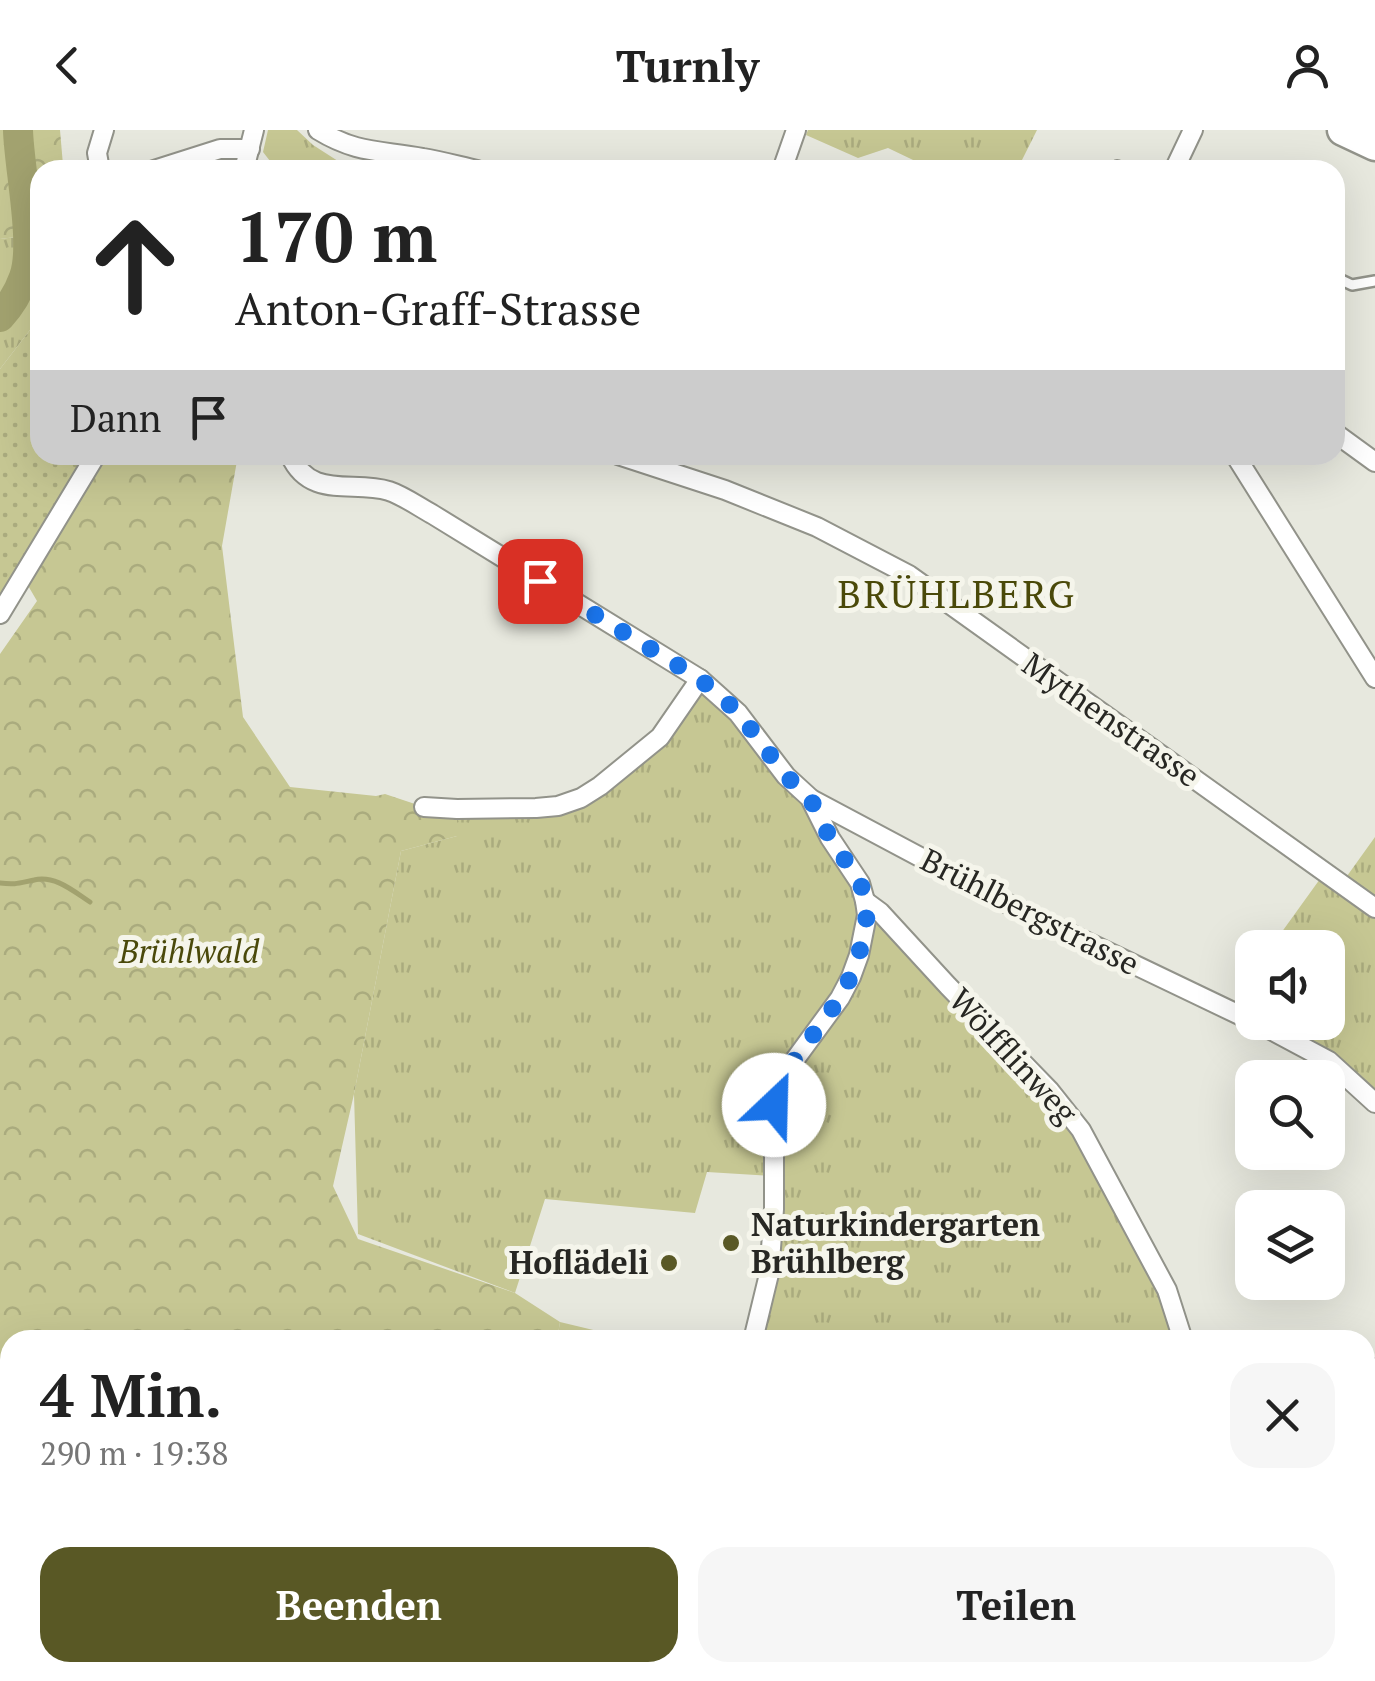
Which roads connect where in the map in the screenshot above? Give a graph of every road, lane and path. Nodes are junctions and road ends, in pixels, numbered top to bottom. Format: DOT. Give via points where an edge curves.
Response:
graph roads {
  1 [pos="104,130"];
  2 [pos="318,130"];
  3 [pos="796,130"];
  4 [pos="1194,130"];
  5 [pos="1343,130"];
  6 [pos="252,139"];
  7 [pos="1375,146"];
  8 [pos="98,160"];
  9 [pos="187,160"];
  10 [pos="435,160"];
  11 [pos="786,160"];
  12 [pos="1179,160"];
  13 [pos="1375,280"];
  14 [pos="1345,282"];
  15 [pos="1345,441"];
  16 [pos="1375,462"];
  17 [pos="90,465"];
  18 [pos="296,465"];
  19 [pos="649,465"];
  20 [pos="1241,465"];
  21 [pos="0,614"];
  22 [pos="1375,678"];
  23 [pos="700,679"];
  24 [pos="810,798"];
  25 [pos="424,806"];
  26 [pos="866,901"];
  27 [pos="1375,908"];
  28 [pos="1235,1013"];
  29 [pos="1288,1040"];
  30 [pos="1375,1103"];
  31 [pos="755,1330"];
  32 [pos="1180,1330"];
  1 -- 8 [label="street"];
  2 -- 10 [label="street" via="376,153"];
  3 -- 11 [label="street"];
  4 -- 12 [label="street"];
  5 -- 7 [label="main road"];
  6 -- 9 [label="street"];
  13 -- 14 [label="lane"];
  15 -- 16 [label="street"];
  17 -- 21 [label="street"];
  18 -- 23 [label="street" via="328,486 389,491"];
  19 -- 27 [label="street, Mythenstrasse" via="818,527 909,575"];
  20 -- 22 [label="street"];
  23 -- 24 [label="street" via="738,712"];
  23 -- 25 [label="street" via="660,737 582,798 536,808"];
  24 -- 26 [label="street, Wölfflinweg"];
  24 -- 28 [label="street, Brühlbergstrasse" via="1012,906"];
  26 -- 31 [label="street" via="851,976 788,1069 774,1105 774,1209"];
  26 -- 32 [label="street, Wölfflinweg" via="1082,1130 1166,1290"];
  29 -- 30 [label="street, Brühlbergstrasse" via="1328,1061"];
}
